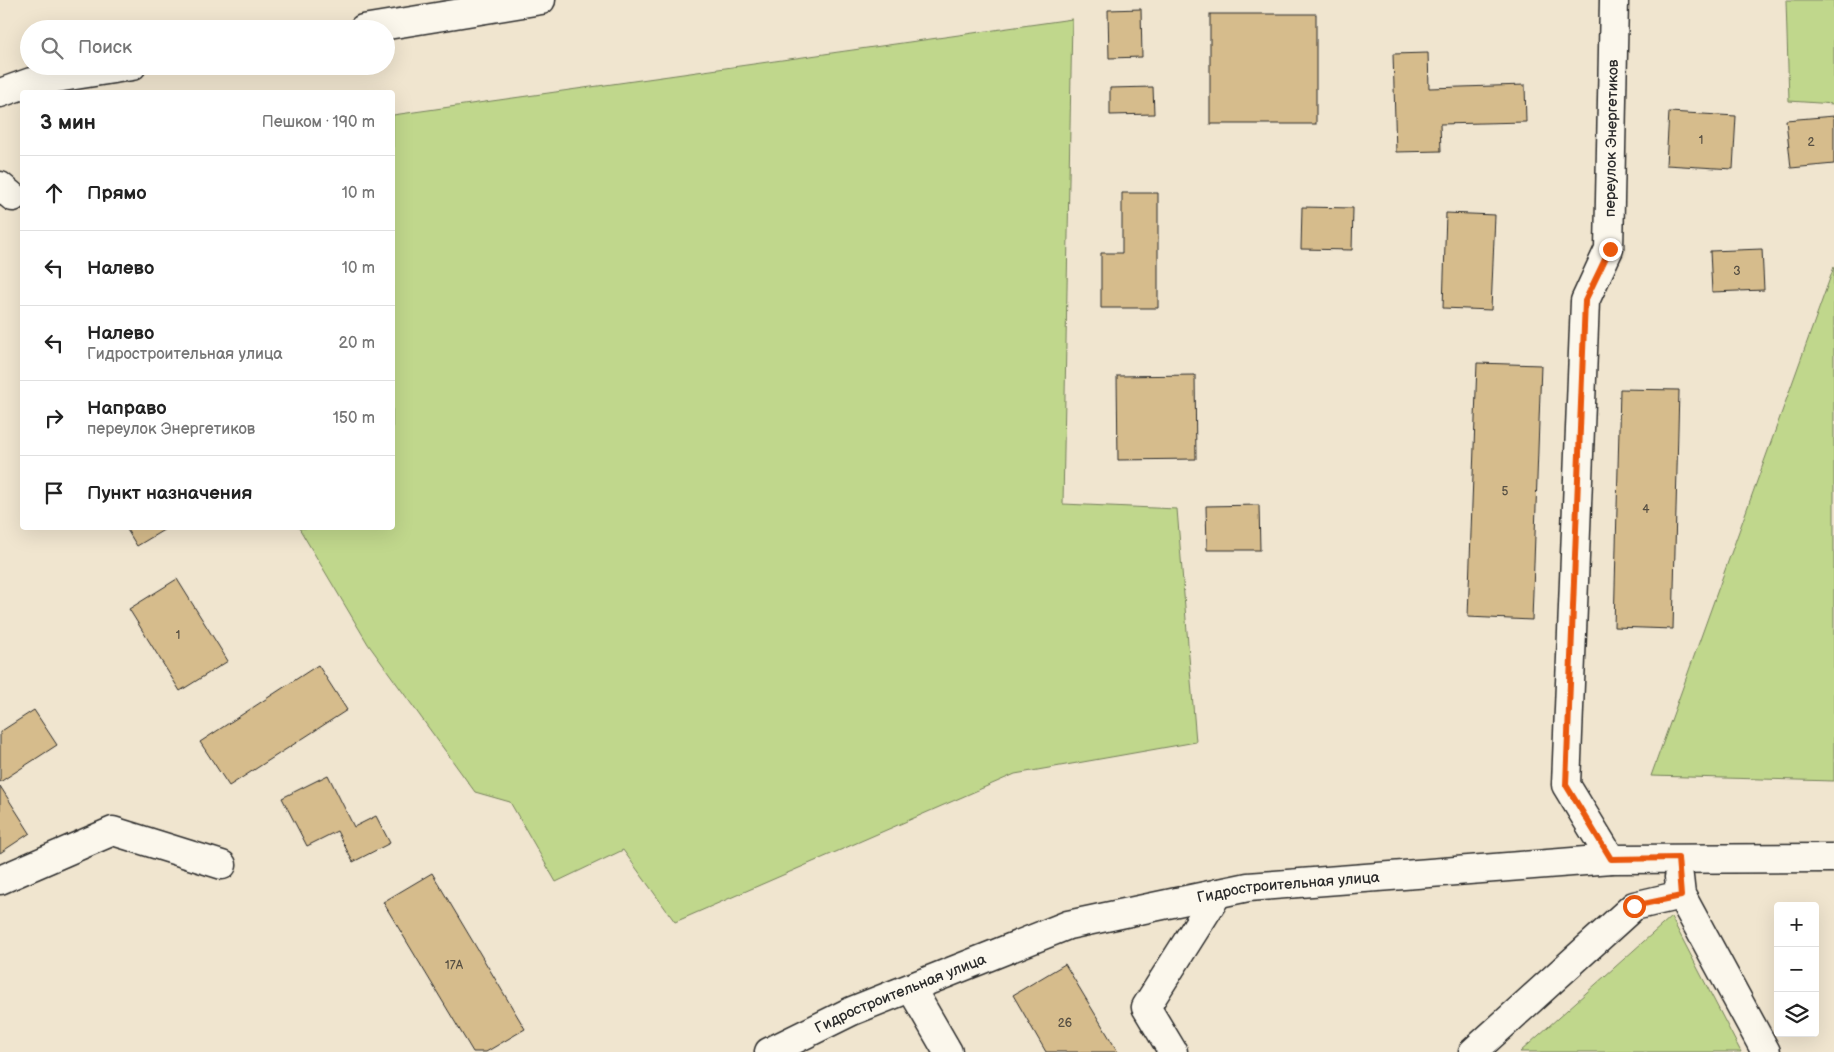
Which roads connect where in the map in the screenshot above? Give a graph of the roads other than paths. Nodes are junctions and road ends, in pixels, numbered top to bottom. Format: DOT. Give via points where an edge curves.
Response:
graph roads {
  1 [pos="541,0"];
  2 [pos="1614,0"];
  3 [pos="395,24"];
  4 [pos="76,75"];
  5 [pos="0,93"];
  6 [pos="1678,858"];
  7 [pos="1834,858"];
  8 [pos="1611,859"];
  9 [pos="222,865"];
  10 [pos="0,880"];
  11 [pos="1218,893"];
  12 [pos="1681,896"];
  13 [pos="911,988"];
  14 [pos="769,1052"];
  15 [pos="948,1052"];
  16 [pos="1173,1052"];
  17 [pos="1473,1052"];
  18 [pos="1766,1052"];
  1 -- 3 [label="street"];
  2 -- 8 [label="street, переулок Энергетиков" via="1610,249 1585,301 1566,785"];
  4 -- 5 [label="street" via="32,82"];
  6 -- 7 [label="street, Гидростроительная улица"];
  6 -- 8 [label="street, Гидростроительная улица"];
  6 -- 12 [label="street"];
  8 -- 11 [label="street, Гидростроительная улица" via="1248,887"];
  9 -- 10 [label="street" via="113,831"];
  11 -- 13 [label="street, Гидростроительная улица" via="1068,925"];
  11 -- 16 [label="street" via="1146,1007"];
  12 -- 17 [label="street" via="1634,906"];
  12 -- 18 [label="street"];
  13 -- 14 [label="street, Гидростроительная улица" via="852,1011"];
  13 -- 15 [label="street"];
}
